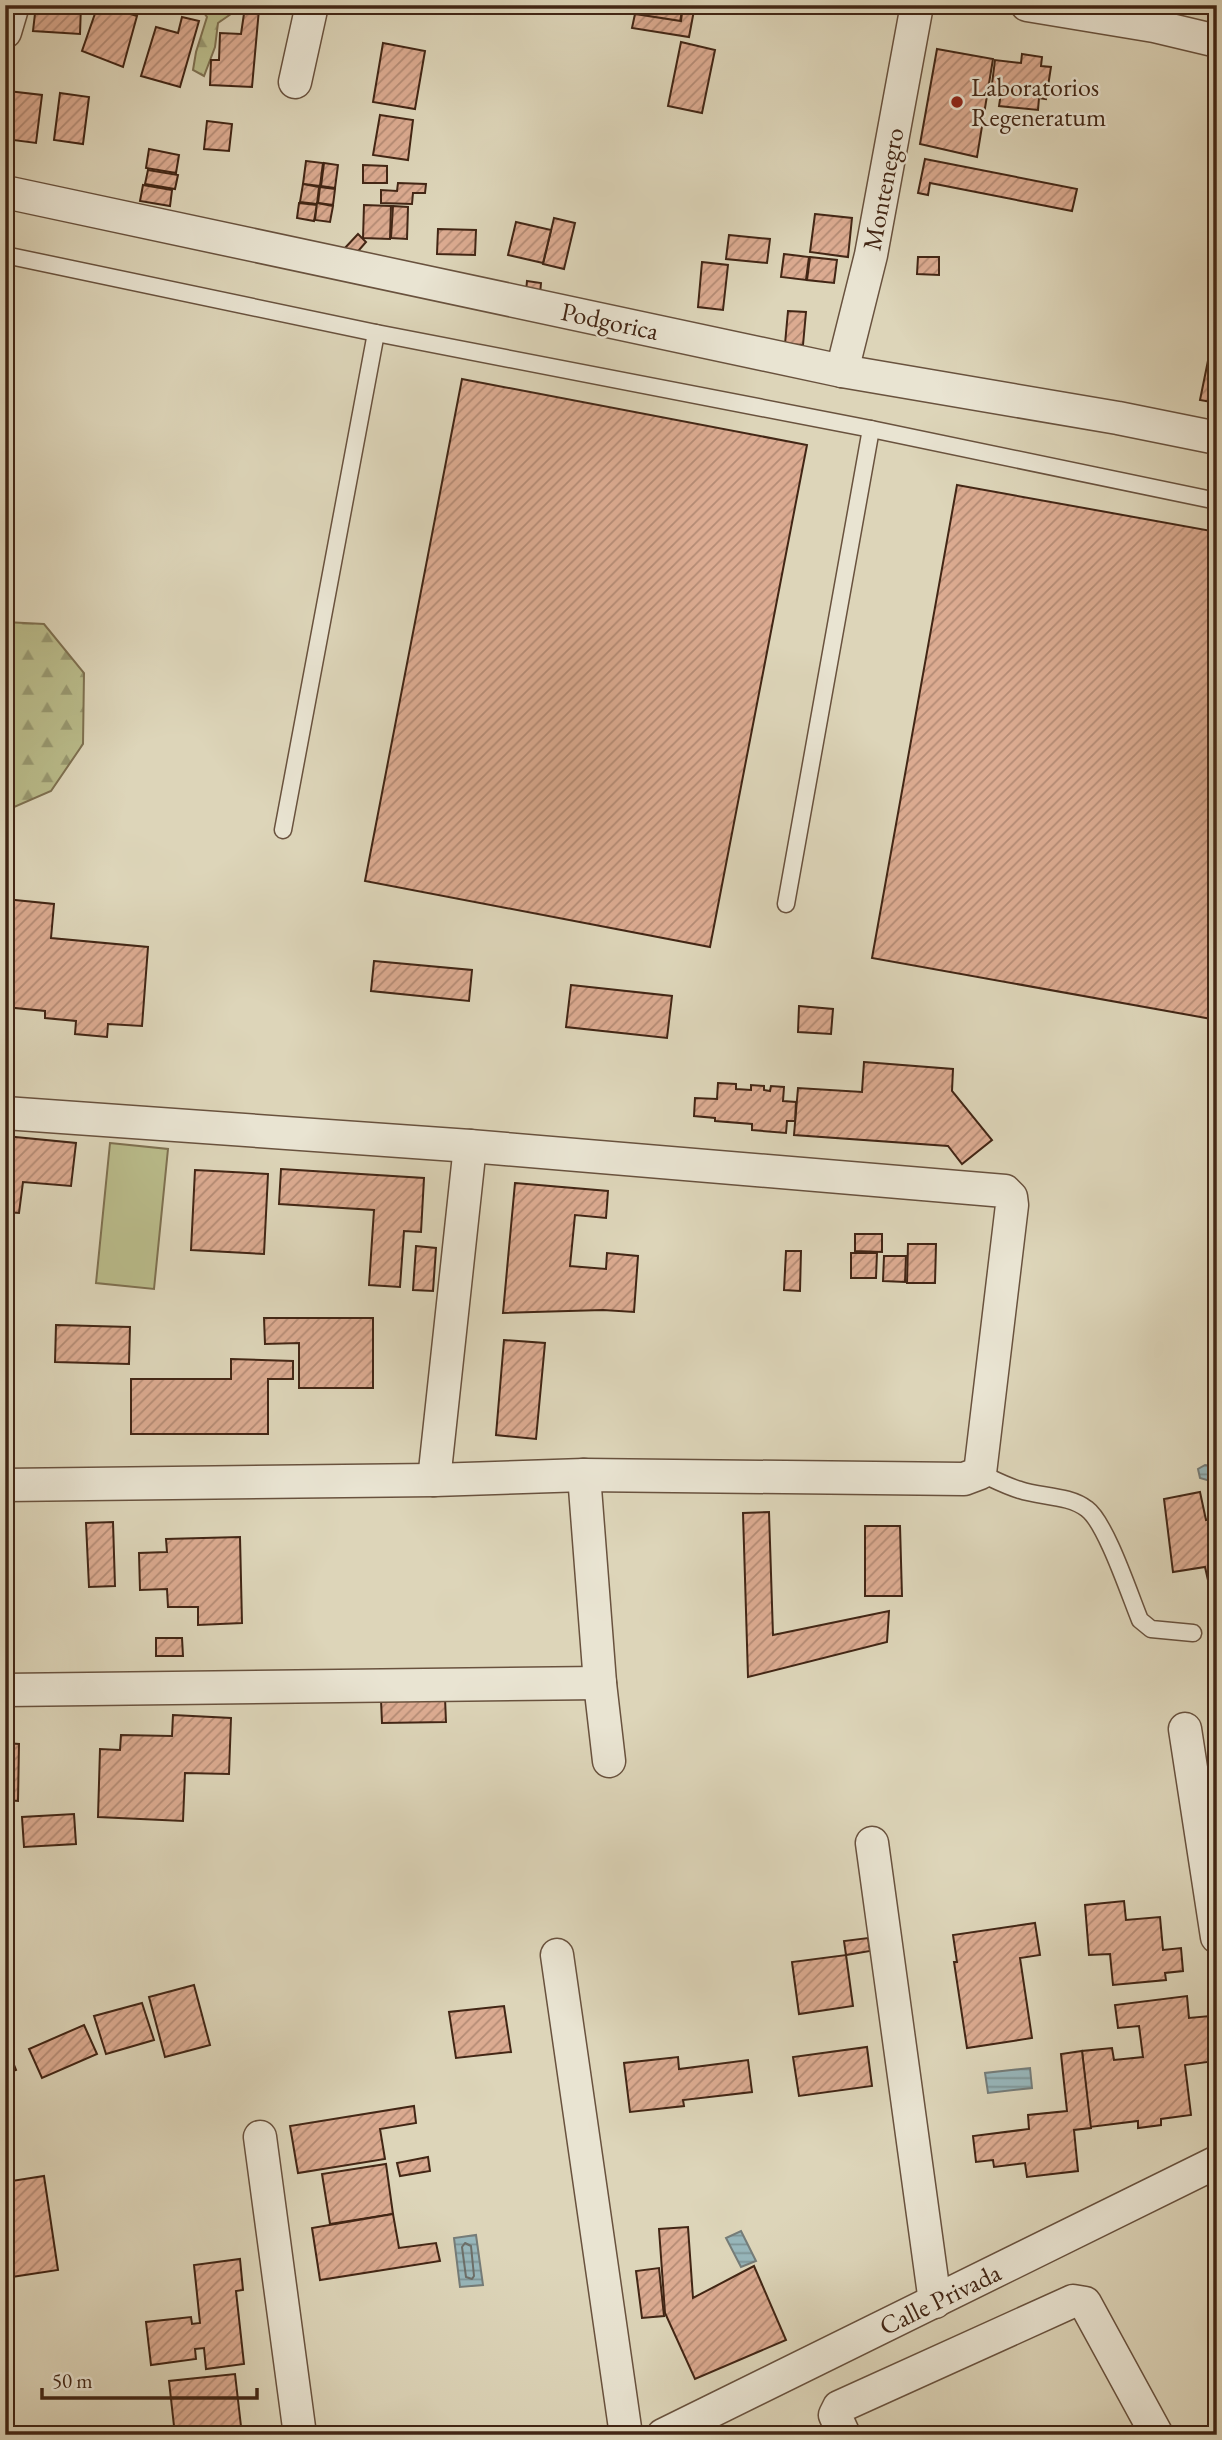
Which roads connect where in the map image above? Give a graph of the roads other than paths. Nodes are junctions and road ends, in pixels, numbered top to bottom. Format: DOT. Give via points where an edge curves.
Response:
graph roads {
  1 [pos="13,5"];
  2 [pos="312,5"];
  3 [pos="917,5"];
  4 [pos="1027,5"];
  5 [pos="5,32"];
  6 [pos="1217,41"];
  7 [pos="295,82"];
  8 [pos="5,192"];
  9 [pos="5,255"];
  10 [pos="376,334"];
  11 [pos="842,371"];
  12 [pos="871,429"];
  13 [pos="1217,438"];
  14 [pos="1217,501"];
  15 [pos="284,830"];
  16 [pos="786,904"];
  17 [pos="5,1113"];
  18 [pos="470,1146"];
  19 [pos="980,1473"];
  20 [pos="584,1475"];
  21 [pos="434,1480"];
  22 [pos="5,1485"];
  23 [pos="1193,1633"];
  24 [pos="600,1683"];
  25 [pos="5,1690"];
  26 [pos="1185,1729"];
  27 [pos="609,1761"];
  28 [pos="872,1843"];
  29 [pos="1217,1937"];
  30 [pos="557,1955"];
  31 [pos="260,2137"];
  32 [pos="1217,2162"];
  33 [pos="935,2302"];
  34 [pos="300,2435"];
  35 [pos="626,2435"];
  36 [pos="663,2435"];
  37 [pos="844,2435"];
  38 [pos="1157,2435"];
  1 -- 5 [label="street"];
  2 -- 7 [label="street"];
  3 -- 11 [label="street, Montenegro" via="871,255"];
  4 -- 6 [label="street"];
  8 -- 11 [label="street, Podgorica"];
  9 -- 10 [label="lane"];
  10 -- 12 [label="lane"];
  10 -- 15 [label="lane"];
  11 -- 13 [label="street, Podgorica"];
  12 -- 14 [label="lane"];
  12 -- 16 [label="lane"];
  17 -- 18 [label="street"];
  18 -- 19 [label="street" via="1009,1194 1012,1205"];
  18 -- 21 [label="street"];
  19 -- 20 [label="street" via="964,1479"];
  19 -- 23 [label="lane" via="1020,1490 1086,1508 1105,1536 1140,1620 1151,1629"];
  20 -- 21 [label="street"];
  20 -- 24 [label="street"];
  21 -- 22 [label="street"];
  24 -- 25 [label="street"];
  24 -- 27 [label="street"];
  26 -- 29 [label="street"];
  28 -- 33 [label="street"];
  30 -- 35 [label="street"];
  31 -- 34 [label="street"];
  32 -- 33 [label="street, Calle Privada"];
  33 -- 36 [label="street, Calle Privada"];
  37 -- 38 [label="street" via="835,2414 839,2407 1073,2301 1085,2303"];
}
